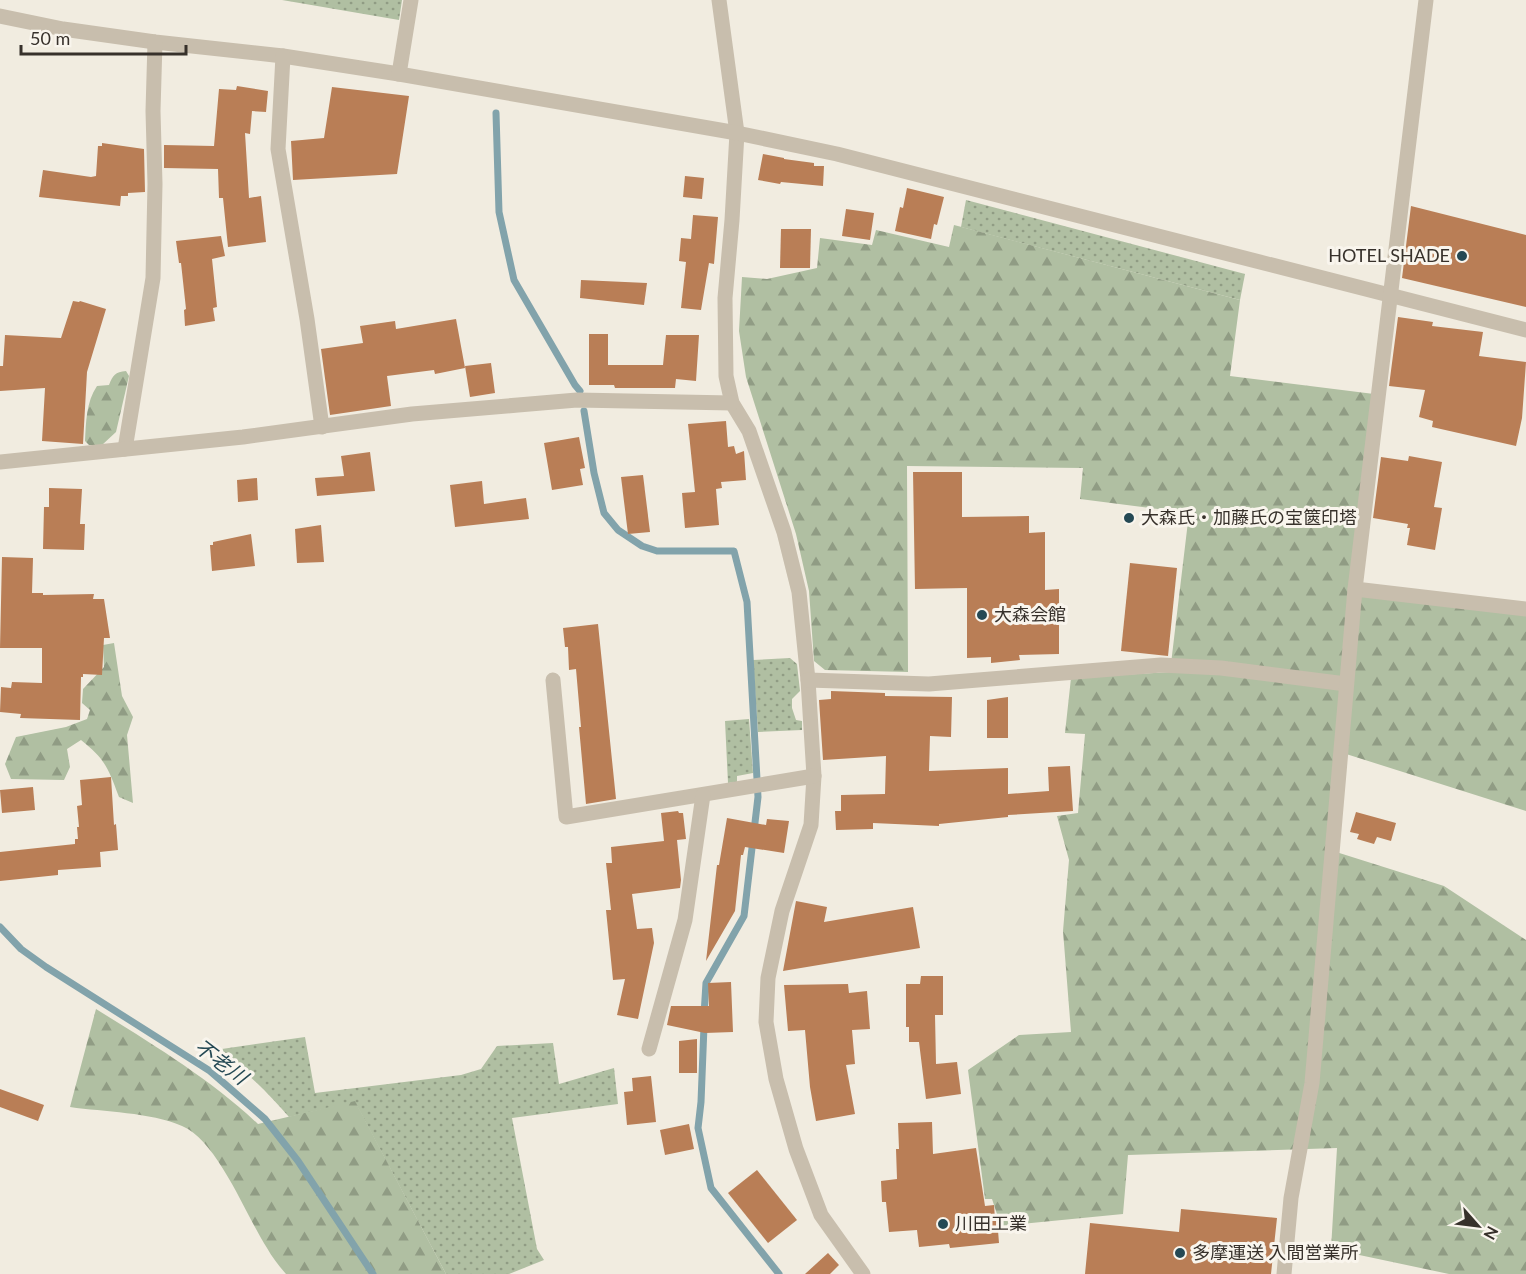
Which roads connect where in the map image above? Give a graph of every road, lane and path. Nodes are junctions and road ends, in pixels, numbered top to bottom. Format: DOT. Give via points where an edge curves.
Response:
graph roads {
  1 [pos="411,0"];
  2 [pos="719,0"];
  3 [pos="1426,0"];
  4 [pos="0,16"];
  5 [pos="155,42"];
  6 [pos="283,56"];
  7 [pos="399,74"];
  8 [pos="737,133"];
  9 [pos="1390,296"];
  10 [pos="1526,330"];
  11 [pos="732,403"];
  12 [pos="322,428"];
  13 [pos="125,449"];
  14 [pos="0,462"];
  15 [pos="1354,589"];
  16 [pos="1526,609"];
  17 [pos="553,680"];
  18 [pos="808,680"];
  19 [pos="1346,684"];
  20 [pos="814,776"];
  21 [pos="703,795"];
  22 [pos="649,1049"];
  23 [pos="863,1274"];
  24 [pos="1284,1274"];
  1 -- 7 [label="street"];
  2 -- 8 [label="street"];
  3 -- 9 [label="street"];
  4 -- 5 [label="street"];
  5 -- 6 [label="street"];
  5 -- 13 [label="street" via="153,278"];
  6 -- 7 [label="street"];
  6 -- 12 [label="street" via="279,149"];
  7 -- 8 [label="street"];
  8 -- 9 [label="street" via="848,157"];
  8 -- 11 [label="street" via="725,298 726,376"];
  9 -- 10 [label="street"];
  9 -- 15 [label="street"];
  11 -- 12 [label="street" via="577,400 412,414"];
  11 -- 18 [label="street" via="749,431 784,532 799,592"];
  12 -- 13 [label="street"];
  13 -- 14 [label="street"];
  15 -- 16 [label="street"];
  15 -- 19 [label="street"];
  17 -- 21 [label="street" via="566,818"];
  18 -- 19 [label="street" via="929,684 1161,665 1221,668"];
  18 -- 20 [label="street"];
  19 -- 24 [label="street" via="1312,1083 1291,1198"];
  20 -- 21 [label="street"];
  20 -- 23 [label="street" via="811,825 782,911 768,978 766,1022 776,1079 796,1149 821,1215"];
  21 -- 22 [label="street" via="685,920"];
}
